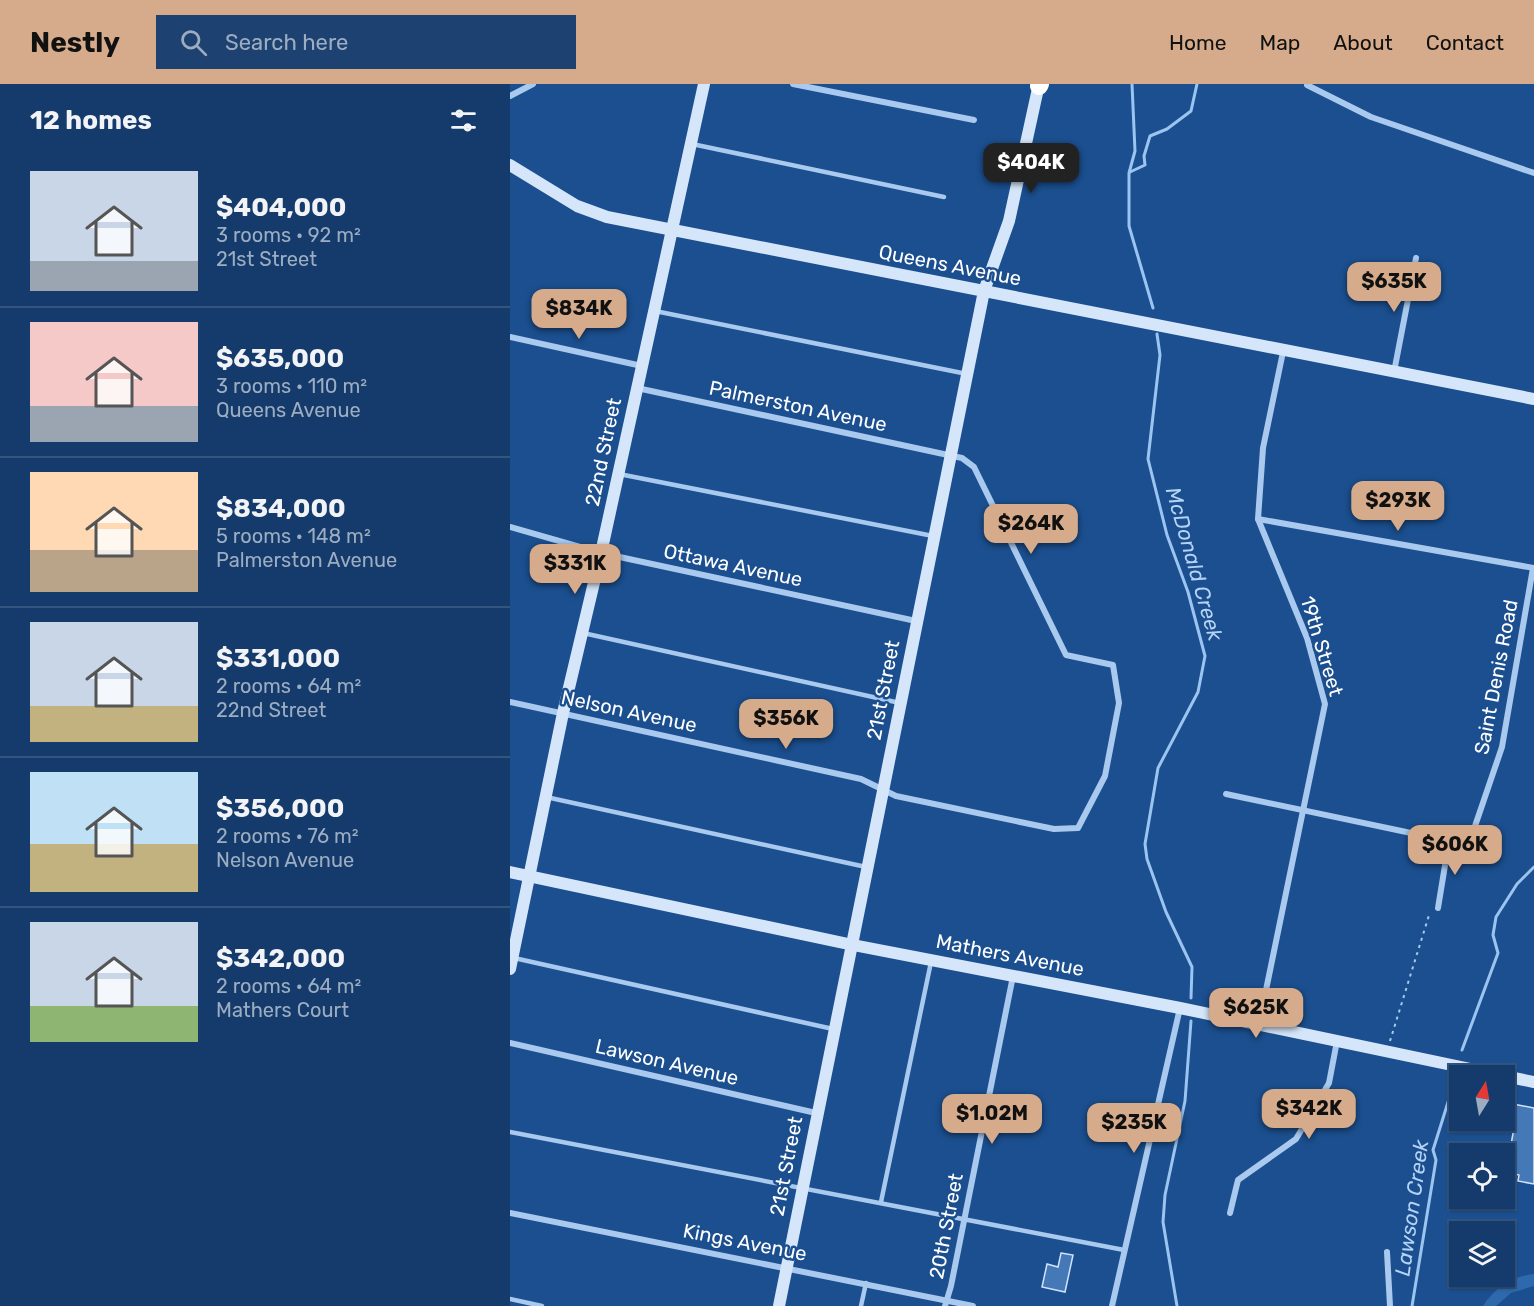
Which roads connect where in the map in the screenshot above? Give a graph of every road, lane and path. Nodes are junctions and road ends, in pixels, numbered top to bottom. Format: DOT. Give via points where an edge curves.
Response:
graph roads {
  1 [pos="533,84"];
  2 [pos="704,84"];
  3 [pos="793,84"];
  4 [pos="1039,85"];
  5 [pos="1307,85"];
  6 [pos="510,96"];
  7 [pos="974,120"];
  8 [pos="691,144"];
  9 [pos="510,165"];
  10 [pos="1534,173"];
  11 [pos="945,197"];
  12 [pos="672,228"];
  13 [pos="1416,258"];
  14 [pos="984,291"];
  15 [pos="655,311"];
  16 [pos="510,338"];
  17 [pos="1283,352"];
  18 [pos="642,366"];
  19 [pos="1394,372"];
  20 [pos="967,374"];
  21 [pos="637,388"];
  22 [pos="1534,399"];
  23 [pos="951,456"];
  24 [pos="619,474"];
  25 [pos="1258,519"];
  26 [pos="510,527"];
  27 [pos="933,536"];
  28 [pos="602,553"];
  29 [pos="1534,568"];
  30 [pos="916,621"];
  31 [pos="581,633"];
  32 [pos="510,702"];
  33 [pos="900,703"];
  34 [pos="563,713"];
  35 [pos="884,789"];
  36 [pos="1226,794"];
  37 [pos="545,797"];
  38 [pos="1304,813"];
  39 [pos="1054,829"];
  40 [pos="1449,841"];
  41 [pos="868,867"];
  42 [pos="510,872"];
  43 [pos="530,877"];
  44 [pos="1437,908"];
  45 [pos="853,945"];
  46 [pos="932,960"];
  47 [pos="511,964"];
  48 [pos="1013,976"];
  49 [pos="1180,1008"];
  50 [pos="1259,1024"];
  51 [pos="833,1029"];
  52 [pos="1337,1041"];
  53 [pos="510,1043"];
  54 [pos="1387,1051"];
  55 [pos="1453,1065"];
  56 [pos="1515,1078"];
  57 [pos="1534,1082"];
  58 [pos="816,1113"];
  59 [pos="510,1132"];
  60 [pos="802,1186"];
  61 [pos="881,1202"];
  62 [pos="1230,1213"];
  63 [pos="510,1214"];
  64 [pos="965,1218"];
  65 [pos="1124,1250"];
  66 [pos="1387,1252"];
  67 [pos="787,1267"];
  68 [pos="866,1283"];
  69 [pos="510,1299"];
  70 [pos="946,1303"];
  71 [pos="542,1306"];
  72 [pos="779,1306"];
  73 [pos="861,1306"];
  74 [pos="973,1306"];
  75 [pos="1112,1306"];
  76 [pos="1390,1306"];
  1 -- 6 [label="street"];
  2 -- 8 [label="street, 22nd Street"];
  3 -- 7 [label="street"];
  4 -- 14 [label="street, 21st Street" via="1009,221"];
  5 -- 10 [label="street" via="1371,117"];
  8 -- 11 [label="lane"];
  8 -- 12 [label="street, 22nd Street"];
  9 -- 12 [label="street, Queens Avenue" via="577,206 607,217"];
  12 -- 14 [label="street, Queens Avenue"];
  12 -- 15 [label="street, 22nd Street"];
  13 -- 19 [label="street"];
  14 -- 17 [label="street, Queens Avenue"];
  14 -- 20 [label="street, 21st Street"];
  15 -- 18 [label="street, 22nd Street"];
  15 -- 20 [label="lane"];
  16 -- 18 [label="street"];
  17 -- 19 [label="street, Queens Avenue"];
  17 -- 25 [label="street, 19th Street" via="1263,448"];
  18 -- 21 [label="street, 22nd Street"];
  19 -- 22 [label="street, Queens Avenue"];
  20 -- 23 [label="street, 21st Street"];
  21 -- 23 [label="street, Palmerston Avenue"];
  21 -- 24 [label="street, 22nd Street"];
  23 -- 27 [label="street, 21st Street"];
  23 -- 39 [label="street, Palmerston Avenue" via="962,458 981,477 1066,655 1113,665 1119,703 1105,776 1078,828"];
  24 -- 27 [label="lane"];
  24 -- 28 [label="street, 22nd Street"];
  25 -- 29 [label="street"];
  25 -- 38 [label="street, 19th Street" via="1307,638 1325,704"];
  26 -- 28 [label="street, Ottawa Avenue"];
  27 -- 30 [label="street, 21st Street"];
  28 -- 30 [label="street, Ottawa Avenue"];
  28 -- 31 [label="street, 22nd Street"];
  29 -- 40 [label="street, Saint Denis Road" via="1503,747 1474,829"];
  30 -- 33 [label="street, 21st Street"];
  31 -- 33 [label="lane"];
  31 -- 34 [label="street, 22nd Street"];
  32 -- 34 [label="street, Nelson Avenue"];
  33 -- 35 [label="street, 21st Street"];
  34 -- 35 [label="street, Nelson Avenue" via="861,779"];
  34 -- 37 [label="street, 22nd Street"];
  35 -- 39 [label="street, Nelson Avenue" via="896,796"];
  35 -- 41 [label="street, 21st Street"];
  36 -- 38 [label="street"];
  37 -- 41 [label="lane"];
  37 -- 43 [label="street, 22nd Street"];
  38 -- 40 [label="street"];
  38 -- 50 [label="street, 19th Street"];
  40 -- 44 [label="street"];
  41 -- 45 [label="street, 21st Street"];
  42 -- 43 [label="street, Mathers Avenue"];
  43 -- 45 [label="street, Mathers Avenue"];
  43 -- 47 [label="street, 22nd Street"];
  44 -- 54 [label="path" via="1427,914"];
  45 -- 46 [label="street, Mathers Avenue"];
  45 -- 51 [label="street, 21st Street"];
  46 -- 48 [label="street, Mathers Avenue"];
  46 -- 61 [label="lane"];
  47 -- 51 [label="lane"];
  48 -- 49 [label="street, Mathers Avenue"];
  48 -- 64 [label="street, 20th Street"];
  49 -- 50 [label="street, Mathers Avenue"];
  49 -- 65 [label="street"];
  50 -- 52 [label="street, Mathers Avenue"];
  51 -- 58 [label="street, 21st Street"];
  52 -- 54 [label="street, Mathers Avenue"];
  52 -- 62 [label="street" via="1329,1083 1296,1139 1238,1179"];
  53 -- 58 [label="street, Lawson Avenue"];
  54 -- 55 [label="street, Mathers Avenue"];
  56 -- 57 [label="street, Mathers Avenue"];
  58 -- 60 [label="street, 21st Street"];
  59 -- 60 [label="lane"];
  60 -- 61 [label="lane"];
  60 -- 67 [label="street, 21st Street"];
  61 -- 64 [label="lane"];
  63 -- 67 [label="street, Kings Avenue"];
  64 -- 65 [label="lane"];
  64 -- 70 [label="street, 20th Street"];
  65 -- 75 [label="street"];
  66 -- 76 [label="street"];
  67 -- 68 [label="street, Kings Avenue"];
  67 -- 72 [label="street, 21st Street"];
  68 -- 70 [label="street, Kings Avenue"];
  68 -- 73 [label="lane"];
  69 -- 71 [label="lane"];
  70 -- 74 [label="street, Kings Avenue"];
}
